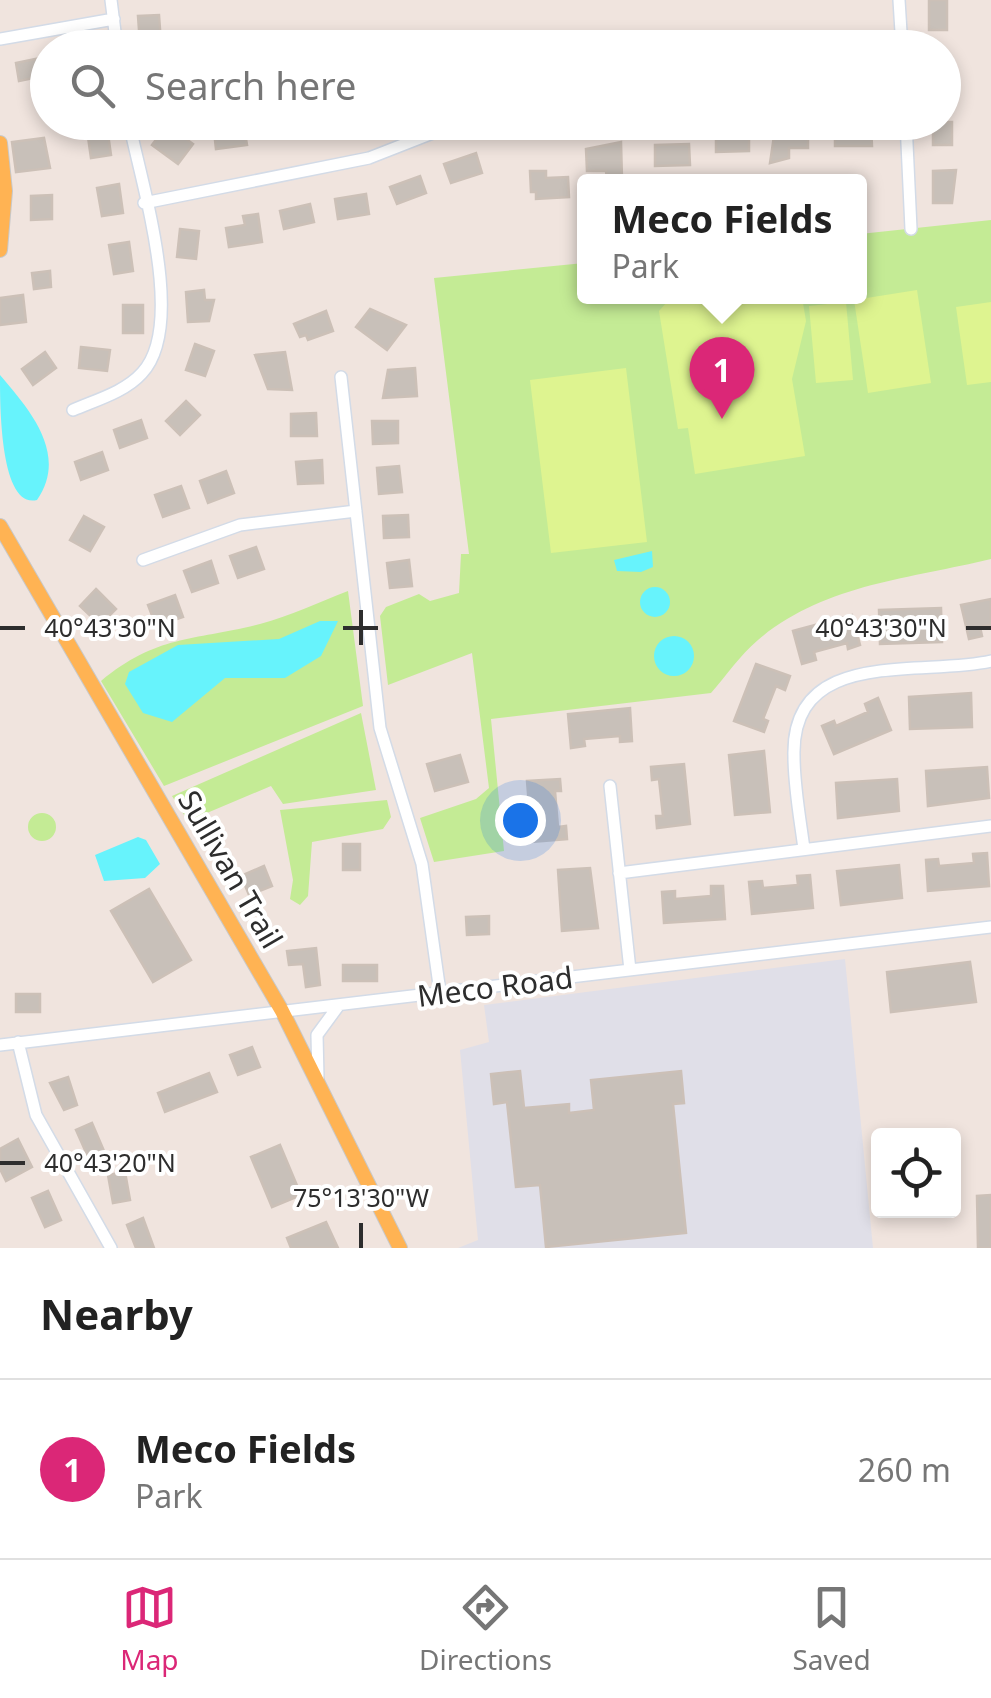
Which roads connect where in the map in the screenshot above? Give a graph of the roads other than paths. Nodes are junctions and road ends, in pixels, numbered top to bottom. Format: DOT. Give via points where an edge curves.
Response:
graph roads {
  1 [pos="111,0"];
  2 [pos="899,0"];
  3 [pos="114,19"];
  4 [pos="51,30"];
  5 [pos="116,30"];
  6 [pos="901,30"];
  7 [pos="30,34"];
  8 [pos="0,39"];
  9 [pos="132,140"];
  10 [pos="414,140"];
  11 [pos="907,140"];
  12 [pos="0,143"];
  13 [pos="144,202"];
  14 [pos="911,229"];
  15 [pos="0,250"];
  16 [pos="341,377"];
  17 [pos="73,410"];
  18 [pos="356,512"];
  19 [pos="0,526"];
  20 [pos="144,560"];
  21 [pos="991,660"];
  22 [pos="610,786"];
  23 [pos="991,826"];
  24 [pos="804,849"];
  25 [pos="619,872"];
  26 [pos="991,927"];
  27 [pos="630,970"];
  28 [pos="440,992"];
  29 [pos="340,1004"];
  30 [pos="282,1011"];
  31 [pos="18,1042"];
  32 [pos="0,1044"];
  33 [pos="320,1087"];
  34 [pos="110,1248"];
  35 [pos="400,1248"];
  1 -- 3 [label="street"];
  2 -- 6 [label="street"];
  3 -- 4 [label="street"];
  3 -- 5 [label="street"];
  7 -- 8 [label="street"];
  9 -- 13 [label="street"];
  10 -- 13 [label="street" via="368,158"];
  11 -- 14 [label="street"];
  12 -- 15 [label="main road" via="6,214"];
  13 -- 17 [label="street" via="161,294 161,337 142,374"];
  16 -- 18 [label="street"];
  18 -- 20 [label="street" via="240,525"];
  18 -- 28 [label="street" via="380,728 422,864"];
  19 -- 30 [label="main road, Sullivan Trail"];
  21 -- 24 [label="street" via="864,672 824,686 798,726 793,752"];
  22 -- 25 [label="street"];
  23 -- 24 [label="street"];
  24 -- 25 [label="street"];
  25 -- 27 [label="street"];
  26 -- 27 [label="street, Meco Road"];
  27 -- 28 [label="street, Meco Road"];
  28 -- 29 [label="street, Meco Road"];
  29 -- 30 [label="street, Meco Road"];
  29 -- 33 [label="street" via="317,1035"];
  30 -- 31 [label="street, Meco Road"];
  30 -- 33 [label="main road, Sullivan Trail"];
  31 -- 32 [label="street, Meco Road"];
  31 -- 34 [label="street" via="36,1115"];
  33 -- 35 [label="main road, Sullivan Trail"];
}
